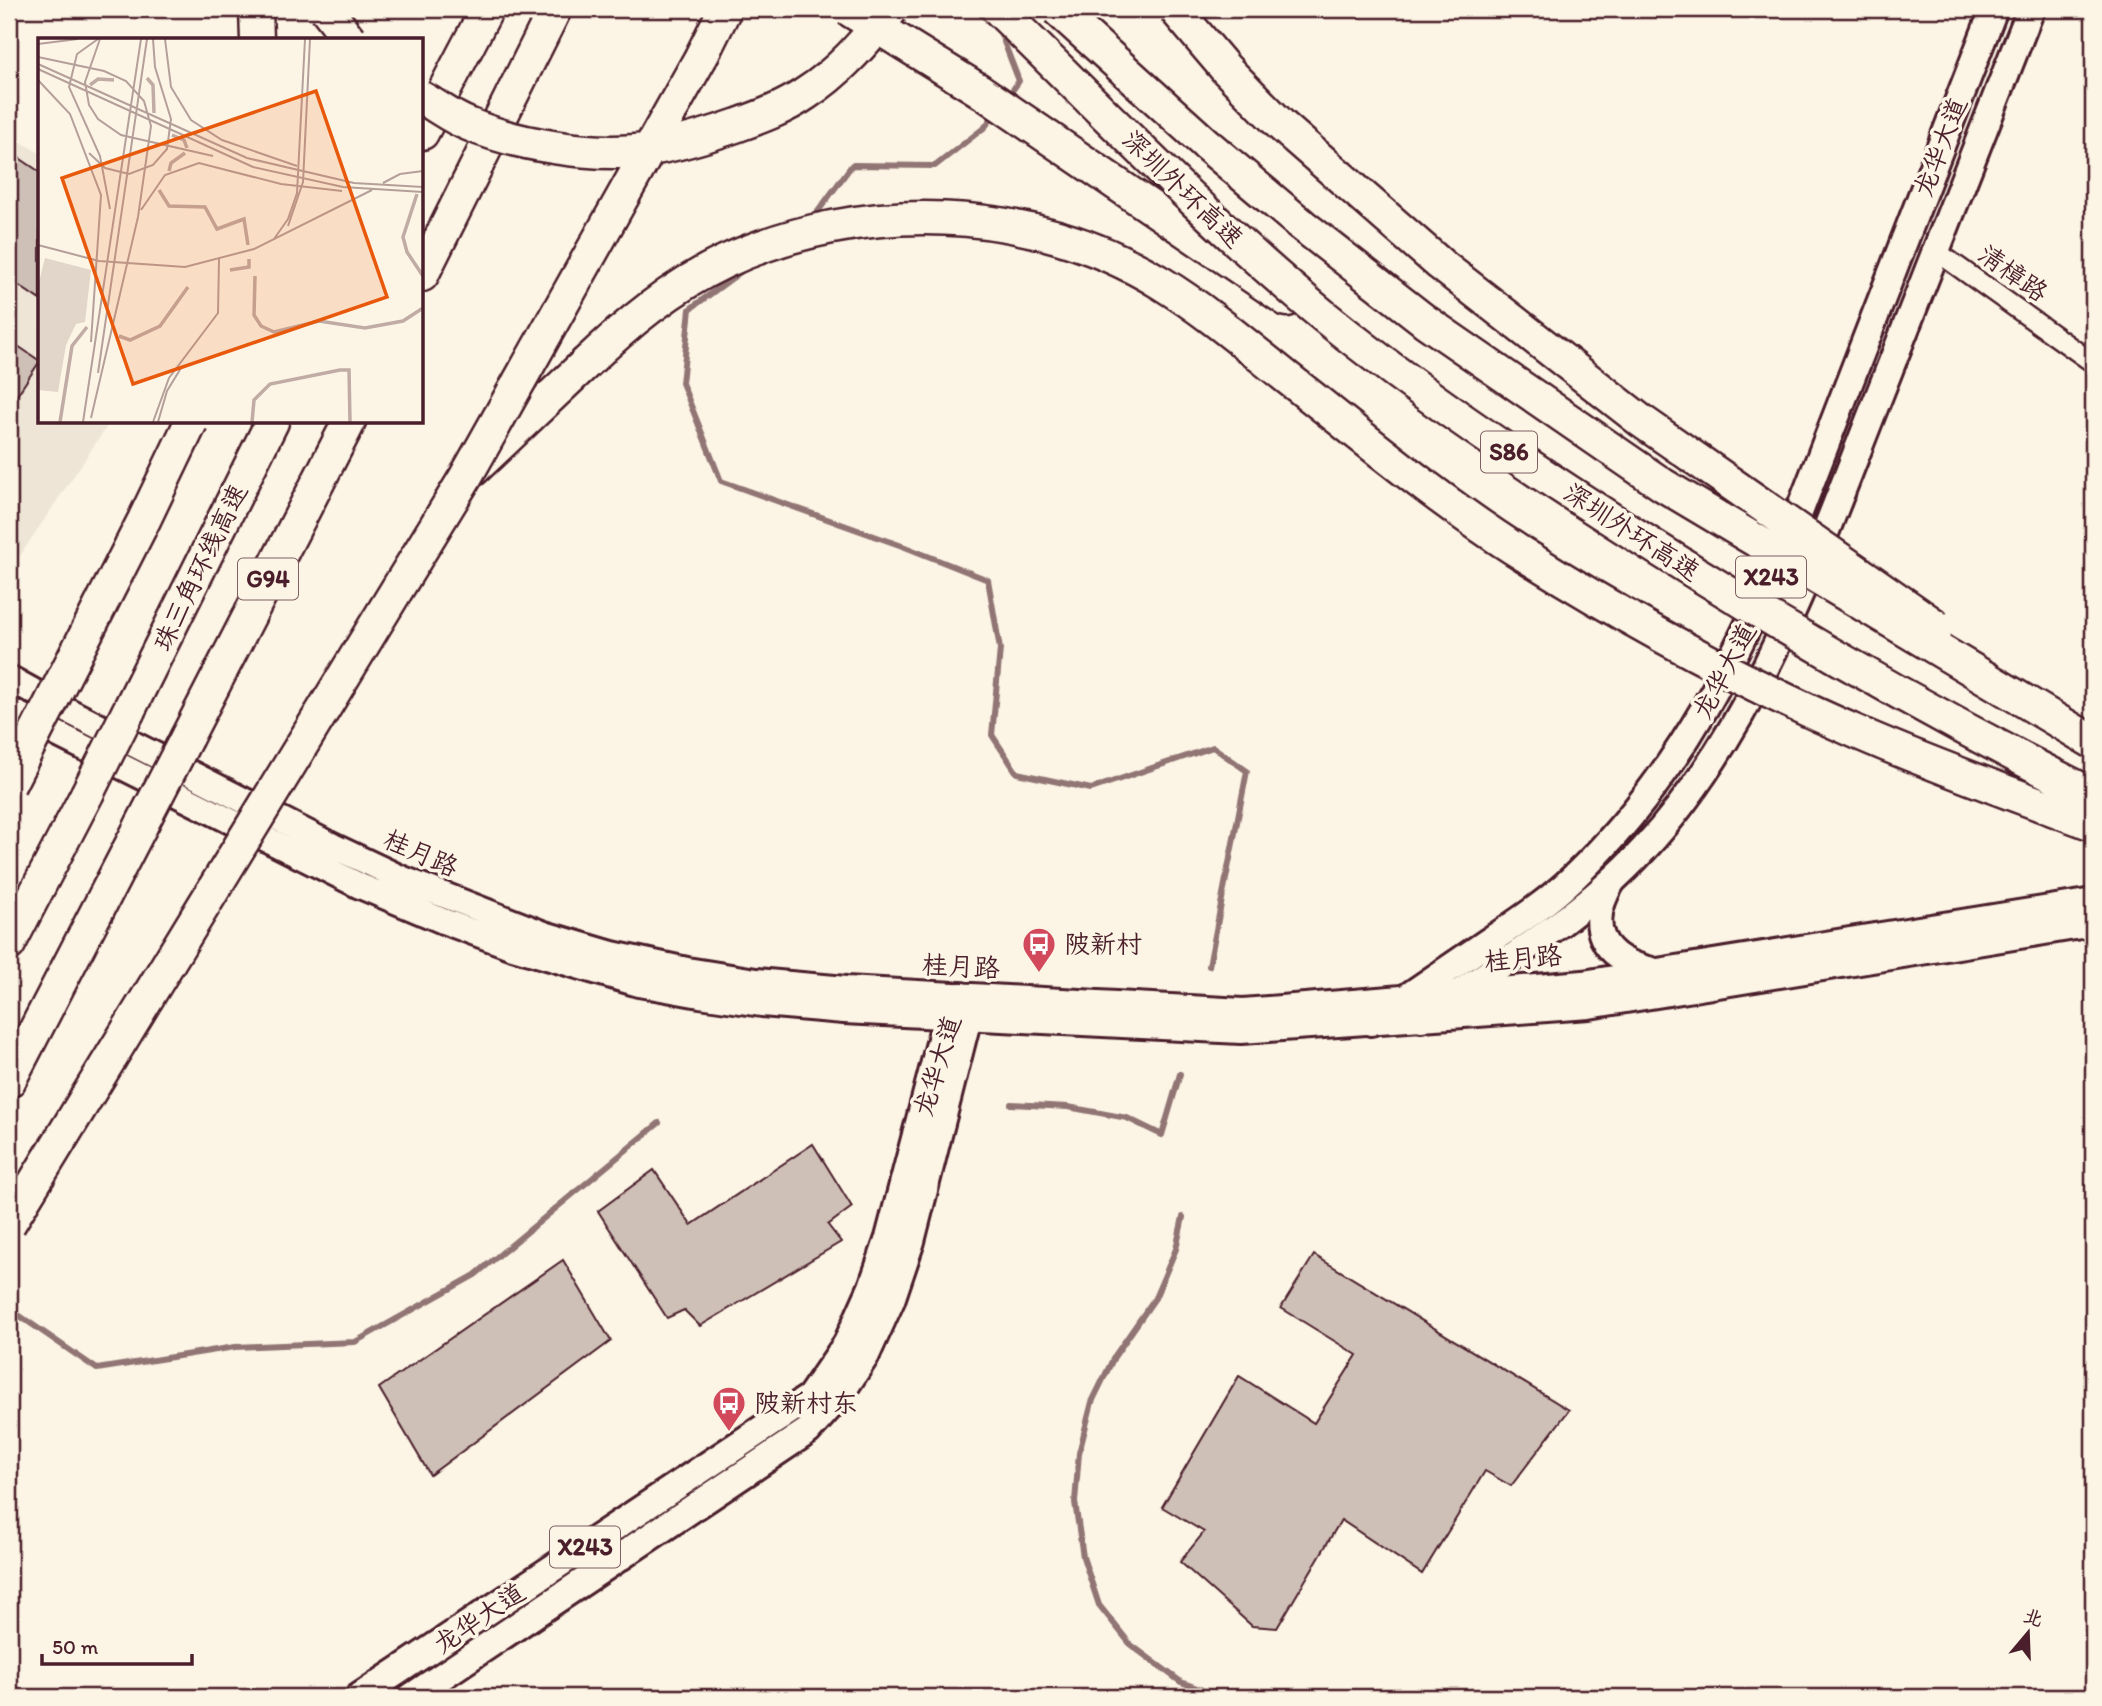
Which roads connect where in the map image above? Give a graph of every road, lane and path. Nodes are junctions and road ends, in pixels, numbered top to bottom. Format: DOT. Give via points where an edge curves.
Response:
graph roads {
  1 [pos="256,9"];
  2 [pos="326,9"];
  3 [pos="339,9"];
  4 [pos="487,9"];
  5 [pos="555,9"];
  6 [pos="725,9"];
  7 [pos="848,9"];
  8 [pos="892,9"];
  9 [pos="998,9"];
  10 [pos="1057,9"];
  11 [pos="1175,9"];
  12 [pos="1994,9"];
  13 [pos="2031,9"];
  14 [pos="257,38"];
  15 [pos="337,38"];
  16 [pos="348,38"];
  17 [pos="424,98"];
  18 [pos="424,129"];
  19 [pos="1936,251"];
  20 [pos="424,271"];
  21 [pos="2093,363"];
  22 [pos="1441,405"];
  23 [pos="190,424"];
  24 [pos="254,424"];
  25 [pos="271,424"];
  26 [pos="348,424"];
  27 [pos="465,478"];
  28 [pos="1793,527"];
  29 [pos="203,564"];
  30 [pos="9,678"];
  31 [pos="9,710"];
  32 [pos="2093,736"];
  33 [pos="2093,742"];
  34 [pos="9,785"];
  35 [pos="2093,795"];
  36 [pos="2093,824"];
  37 [pos="1613,881"];
  38 [pos="2093,901"];
  39 [pos="2093,924"];
  40 [pos="9,944"];
  41 [pos="1656,971"];
  42 [pos="1458,993"];
  43 [pos="1414,1008"];
  44 [pos="959,1009"];
  45 [pos="1371,1022"];
  46 [pos="9,1081"];
  47 [pos="9,1224"];
  48 [pos="359,1697"];
  49 [pos="411,1697"];
  1 -- 14 [label="highway"];
  2 -- 16 [label="highway, bridge"];
  3 -- 15 [label="highway"];
  4 -- 18 [label="highway"];
  5 -- 20 [label="highway"];
  6 -- 27 [label="highway, bridge"];
  7 -- 22 [label="highway, bridge" via="979,90"];
  8 -- 17 [label="highway, bridge" via="853,55 805,94 761,117 648,149 556,148 509,138 466,124"];
  9 -- 22 [label="highway, 深圳外环高速 / S86, bridge" via="1237,243"];
  10 -- 33 [label="highway, 深圳外环高速 / S86, bridge" via="1260,189 1425,321 1662,485"];
  11 -- 28 [label="highway, bridge" via="1281,125 1440,264 1640,420"];
  12 -- 28 [label="main road, 龙华大道 / X243"];
  13 -- 19 [label="main road, 龙华大道 / X243"];
  19 -- 21 [label="street, 清樟路"];
  19 -- 37 [label="main road, 龙华大道 / X243" via="1826,530 1748,699 1687,797"];
  22 -- 35 [label="highway, 深圳外环高速 / S86, bridge" via="1735,597 1948,719"];
  23 -- 34 [label="highway, bridge"];
  24 -- 29 [label="highway"];
  25 -- 29 [label="highway, 珠三角环线高速 / G94"];
  26 -- 46 [label="highway, G94, bridge"];
  27 -- 36 [label="highway, bridge" via="627,325 672,291 722,263 829,227 885,219 999,223 1108,255 1159,281 1206,313 1444,502 1570,583 1687,650 1858,733"];
  27 -- 47 [label="highway, bridge"];
  28 -- 32 [label="highway, bridge"];
  28 -- 43 [label="main road, 龙华大道 / X243" via="1707,708 1636,810 1573,879"];
  29 -- 40 [label="highway, 珠三角环线高速 / G94, bridge"];
  30 -- 44 [label="main road, 桂月路" via="333,846 544,934 687,970 855,990"];
  31 -- 44 [label="main road, 桂月路" via="360,886 513,947 639,984 700,995 831,1010"];
  37 -- 41 [label="main road" via="1599,909 1597,925 1605,943 1638,967"];
  37 -- 42 [label="main road, 龙华大道 / X243"];
  38 -- 41 [label="main road, 桂月路"];
  39 -- 43 [label="main road, 桂月路" via="1588,1006"];
  41 -- 42 [label="main road, 桂月路" via="1583,983"];
  42 -- 43 [label="main road, 龙华大道 / X243"];
  43 -- 44 [label="main road, 桂月路"];
  43 -- 45 [label="main road, 龙华大道 / X243"];
  44 -- 45 [label="main road, 桂月路" via="1241,1031"];
  44 -- 48 [label="main road, 龙华大道 / X243" via="872,1287 847,1343 810,1397"];
  44 -- 49 [label="main road, 龙华大道 / X243" via="911,1241 866,1355 839,1396 807,1431"];
}
